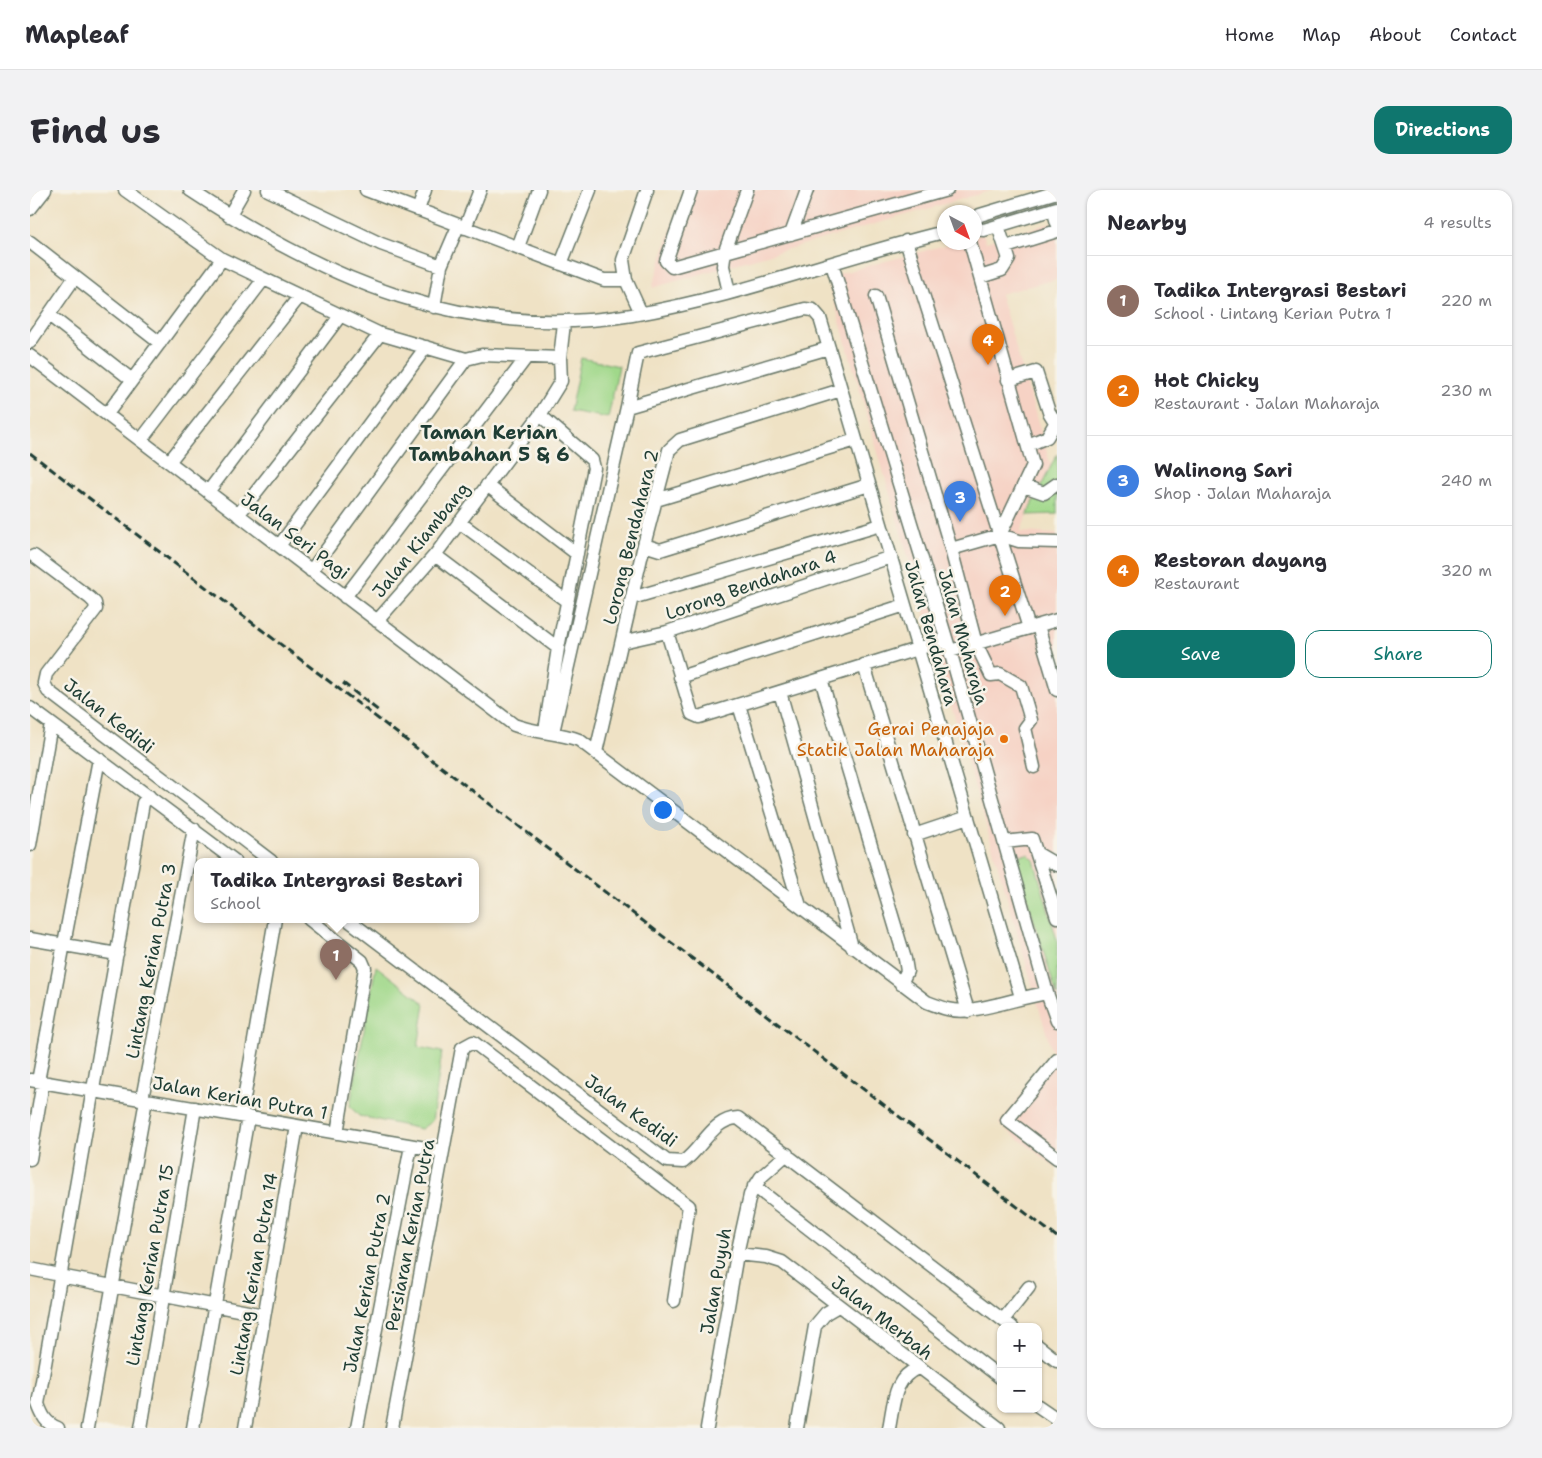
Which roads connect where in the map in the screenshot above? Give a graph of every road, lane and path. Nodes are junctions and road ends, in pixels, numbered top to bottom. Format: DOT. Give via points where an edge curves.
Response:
graph roads {
  1 [pos="45,190"];
  2 [pos="125,190"];
  3 [pos="190,190"];
  4 [pos="244,190"];
  5 [pos="268,190"];
  6 [pos="369,190"];
  7 [pos="425,190"];
  8 [pos="480,190"];
  9 [pos="539,190"];
  10 [pos="590,190"];
  11 [pos="647,190"];
  12 [pos="691,190"];
  13 [pos="747,190"];
  14 [pos="807,190"];
  15 [pos="947,190"];
  16 [pos="1057,192"];
  17 [pos="911,195"];
  18 [pos="30,209"];
  19 [pos="1055,209"];
  20 [pos="418,210"];
  21 [pos="982,214"];
  22 [pos="229,216"];
  23 [pos="1057,223"];
  24 [pos="998,226"];
  25 [pos="460,229"];
  26 [pos="982,230"];
  27 [pos="1057,231"];
  28 [pos="791,234"];
  29 [pos="937,234"];
  30 [pos="906,241"];
  31 [pos="30,242"];
  32 [pos="1006,247"];
  33 [pos="518,248"];
  34 [pos="972,250"];
  35 [pos="725,251"];
  36 [pos="222,258"];
  37 [pos="561,264"];
  38 [pos="832,264"];
  39 [pos="441,266"];
  40 [pos="980,277"];
  41 [pos="75,278"];
  42 [pos="263,280"];
  43 [pos="626,280"];
  44 [pos="729,292"];
  45 [pos="299,296"];
  46 [pos="876,296"];
  47 [pos="434,307"];
  48 [pos="641,313"];
  49 [pos="49,315"];
  50 [pos="340,316"];
  51 [pos="564,322"];
  52 [pos="380,334"];
  53 [pos="30,342"];
  54 [pos="160,343"];
  55 [pos="426,347"];
  56 [pos="829,348"];
  57 [pos="30,356"];
  58 [pos="526,358"];
  59 [pos="560,358"];
  60 [pos="466,359"];
  61 [pos="132,380"];
  62 [pos="1008,380"];
  63 [pos="842,390"];
  64 [pos="627,407"];
  65 [pos="107,414"];
  66 [pos="540,415"];
  67 [pos="1056,423"];
  68 [pos="141,440"];
  69 [pos="856,440"];
  70 [pos="1028,445"];
  71 [pos="169,462"];
  72 [pos="1057,484"];
  73 [pos="487,485"];
  74 [pos="870,485"];
  75 [pos="1024,486"];
  76 [pos="208,492"];
  77 [pos="656,500"];
  78 [pos="238,515"];
  79 [pos="459,522"];
  80 [pos="881,525"];
  81 [pos="1000,536"];
  82 [pos="1057,542"];
  83 [pos="644,545"];
  84 [pos="279,546"];
  85 [pos="951,549"];
  86 [pos="577,554"];
  87 [pos="435,555"];
  88 [pos="34,556"];
  89 [pos="891,557"];
  90 [pos="311,570"];
  91 [pos="345,597"];
  92 [pos="632,598"];
  93 [pos="568,602"];
  94 [pos="905,605"];
  95 [pos="1057,620"];
  96 [pos="378,621"];
  97 [pos="1034,627"];
  98 [pos="667,632"];
  99 [pos="622,642"];
  100 [pos="976,644"];
  101 [pos="948,646"];
  102 [pos="558,648"];
  103 [pos="918,649"];
  104 [pos="864,666"];
  105 [pos="680,677"];
  106 [pos="821,679"];
  107 [pos="1057,690"];
  108 [pos="780,692"];
  109 [pos="739,704"];
  110 [pos="30,708"];
  111 [pos="51,724"];
  112 [pos="549,731"];
  113 [pos="596,752"];
  114 [pos="99,759"];
  115 [pos="1034,767"];
  116 [pos="149,796"];
  117 [pos="968,817"];
  118 [pos="194,829"];
  119 [pos="914,835"];
  120 [pos="1004,842"];
  121 [pos="30,845"];
  122 [pos="1038,854"];
  123 [pos="231,858"];
  124 [pos="267,858"];
  125 [pos="1057,865"];
  126 [pos="800,906"];
  127 [pos="1057,917"];
  128 [pos="274,923"];
  129 [pos="314,923"];
  130 [pos="352,923"];
  131 [pos="30,939"];
  132 [pos="64,945"];
  133 [pos="852,947"];
  134 [pos="117,954"];
  135 [pos="901,984"];
  136 [pos="1047,992"];
  137 [pos="1021,997"];
  138 [pos="968,1011"];
  139 [pos="1057,1021"];
  140 [pos="1057,1060"];
  141 [pos="37,1081"];
  142 [pos="93,1090"];
  143 [pos="144,1099"];
  144 [pos="195,1108"];
  145 [pos="244,1117"];
  146 [pos="297,1126"];
  147 [pos="337,1133"];
  148 [pos="411,1146"];
  149 [pos="443,1151"];
  150 [pos="787,1154"];
  151 [pos="1057,1158"];
  152 [pos="30,1159"];
  153 [pos="754,1186"];
  154 [pos="737,1254"];
  155 [pos="30,1269"];
  156 [pos="60,1276"];
  157 [pos="114,1285"];
  158 [pos="1029,1287"];
  159 [pos="162,1294"];
  160 [pos="674,1301"];
  161 [pos="215,1304"];
  162 [pos="838,1306"];
  163 [pos="264,1314"];
  164 [pos="1008,1323"];
  165 [pos="1042,1349"];
  166 [pos="1057,1360"];
  167 [pos="918,1368"];
  168 [pos="997,1375"];
  169 [pos="1042,1409"];
  170 [pos="1057,1419"];
  171 [pos="58,1428"];
  172 [pos="87,1428"];
  173 [pos="141,1428"];
  174 [pos="193,1428"];
  175 [pos="245,1428"];
  176 [pos="357,1428"];
  177 [pos="392,1428"];
  178 [pos="707,1428"];
  179 [pos="797,1428"];
  180 [pos="890,1428"];
  181 [pos="999,1428"];
  1 -- 18 [label="street"];
  2 -- 36 [label="street"];
  3 -- 22 [label="street"];
  4 -- 22 [label="street"];
  5 -- 39 [label="street" via="381,244"];
  6 -- 20 [label="street"];
  7 -- 20 [label="street"];
  8 -- 25 [label="street"];
  9 -- 33 [label="street"];
  10 -- 37 [label="street"];
  11 -- 43 [label="street" via="623,260"];
  12 -- 35 [label="street" via="667,264 678,267"];
  13 -- 35 [label="street"];
  14 -- 28 [label="street"];
  15 -- 17 [label="street"];
  16 -- 21 [label="street"];
  17 -- 28 [label="street"];
  19 -- 23 [label="street"];
  19 -- 24 [label="street"];
  20 -- 25 [label="street"];
  22 -- 47 [label="street" via="338,275"];
  24 -- 26 [label="street"];
  24 -- 32 [label="street"];
  25 -- 33 [label="street"];
  25 -- 39 [label="street"];
  27 -- 32 [label="street"];
  28 -- 35 [label="street"];
  29 -- 30 [label="street"];
  30 -- 38 [label="street"];
  30 -- 81 [label="street"];
  31 -- 41 [label="street"];
  32 -- 40 [label="street" via="1009,259 1002,270"];
  33 -- 37 [label="street"];
  34 -- 40 [label="street"];
  35 -- 44 [label="street" via="723,266"];
  36 -- 42 [label="street"];
  36 -- 54 [label="street"];
  37 -- 43 [label="street" via="604,280"];
  38 -- 44 [label="street"];
  38 -- 101 [label="street, Jalan Maharaja"];
  39 -- 47 [label="street"];
  40 -- 62 [label="street"];
  41 -- 49 [label="street"];
  41 -- 54 [label="street"];
  42 -- 45 [label="street"];
  42 -- 68 [label="street"];
  43 -- 48 [label="street"];
  44 -- 48 [label="street"];
  45 -- 50 [label="street"];
  45 -- 71 [label="street"];
  46 -- 85 [label="street"];
  47 -- 51 [label="street" via="496,318"];
  48 -- 51 [label="street"];
  49 -- 53 [label="street"];
  49 -- 61 [label="street"];
  50 -- 52 [label="street"];
  50 -- 76 [label="street"];
  51 -- 59 [label="street, Jalan Kiambang"];
  52 -- 55 [label="street"];
  52 -- 78 [label="street"];
  54 -- 61 [label="street"];
  55 -- 60 [label="street"];
  55 -- 84 [label="street"];
  56 -- 63 [label="street, Jalan Bendahara"];
  56 -- 64 [label="street"];
  56 -- 64 [label="street, Jalan Bendahara" via="820,318 813,310 805,309 638,353"];
  57 -- 65 [label="street, Jalan Seri Pagi"];
  58 -- 59 [label="street"];
  58 -- 60 [label="street" via="482,355"];
  58 -- 91 [label="street"];
  59 -- 66 [label="street, Jalan Kiambang" via="560,381"];
  60 -- 90 [label="street"];
  61 -- 65 [label="street"];
  62 -- 67 [label="street" via="1036,372"];
  62 -- 70 [label="street"];
  63 -- 69 [label="street, Jalan Bendahara"];
  63 -- 77 [label="street, Lorong Bendahara 2" via="680,440 669,450"];
  64 -- 112 [label="street"];
  65 -- 68 [label="street, Jalan Seri Pagi"];
  66 -- 73 [label="street, Jalan Kiambang"];
  66 -- 86 [label="street" via="592,460 594,468"];
  67 -- 70 [label="street" via="1044,440"];
  68 -- 71 [label="street, Jalan Seri Pagi"];
  69 -- 74 [label="street, Jalan Bendahara"];
  69 -- 77 [label="street"];
  70 -- 75 [label="street" via="1033,465"];
  71 -- 76 [label="street, Jalan Seri Pagi"];
  72 -- 75 [label="street" via="1044,493"];
  73 -- 79 [label="street, Jalan Kiambang"];
  73 -- 86 [label="street"];
  74 -- 80 [label="street, Jalan Bendahara"];
  74 -- 83 [label="street" via="660,550"];
  75 -- 81 [label="street"];
  76 -- 78 [label="street, Jalan Seri Pagi"];
  77 -- 83 [label="street, Lorong Bendahara 2"];
  78 -- 84 [label="street, Jalan Seri Pagi"];
  79 -- 87 [label="street, Jalan Kiambang"];
  79 -- 93 [label="street"];
  80 -- 89 [label="street, Jalan Bendahara"];
  80 -- 92 [label="street"];
  81 -- 82 [label="street" via="1019,541"];
  81 -- 85 [label="street"];
  81 -- 97 [label="street"];
  83 -- 92 [label="street, Lorong Bendahara 2"];
  84 -- 90 [label="street, Jalan Seri Pagi"];
  85 -- 100 [label="street"];
  86 -- 93 [label="street"];
  87 -- 96 [label="street, Jalan Kiambang"];
  87 -- 102 [label="street"];
  88 -- 124 [label="street, Jalan Kedidi" via="90,598 96,609 46,674 44,683 48,691"];
  89 -- 94 [label="street, Jalan Bendahara"];
  89 -- 98 [label="street, Lorong Bendahara 4"];
  90 -- 91 [label="street, Jalan Seri Pagi"];
  91 -- 96 [label="street, Jalan Seri Pagi"];
  92 -- 99 [label="street, Lorong Bendahara 2"];
  93 -- 102 [label="street"];
  94 -- 103 [label="street, Jalan Bendahara"];
  94 -- 105 [label="street"];
  95 -- 97 [label="street"];
  96 -- 112 [label="street, Jalan Seri Pagi" via="514,726"];
  97 -- 100 [label="street"];
  97 -- 107 [label="street"];
  98 -- 99 [label="street, Lorong Bendahara 4"];
  98 -- 105 [label="street"];
  99 -- 113 [label="street, Lorong Bendahara 2"];
  100 -- 101 [label="street"];
  100 -- 115 [label="street" via="991,675 1000,674 1021,686 1031,720 1025,728"];
  101 -- 103 [label="street"];
  101 -- 120 [label="street, Jalan Maharaja"];
  102 -- 112 [label="street"];
  103 -- 104 [label="street"];
  103 -- 117 [label="street, Jalan Bendahara"];
  104 -- 106 [label="street"];
  104 -- 119 [label="street"];
  105 -- 109 [label="street" via="692,714 699,717"];
  106 -- 108 [label="street"];
  106 -- 135 [label="street" via="905,959 906,971"];
  108 -- 109 [label="street"];
  108 -- 133 [label="street"];
  109 -- 126 [label="street"];
  110 -- 111 [label="street"];
  111 -- 114 [label="street"];
  111 -- 121 [label="street"];
  112 -- 113 [label="street, Jalan Seri Pagi" via="579,740"];
  113 -- 126 [label="street, Jalan Seri Pagi"];
  114 -- 116 [label="street"];
  114 -- 132 [label="street"];
  116 -- 118 [label="street"];
  116 -- 134 [label="street" via="143,803"];
  117 -- 119 [label="street"];
  117 -- 137 [label="street, Jalan Bendahara"];
  118 -- 123 [label="street"];
  118 -- 143 [label="street, Lintang Kerian Putra 3"];
  119 -- 138 [label="street"];
  120 -- 122 [label="street" via="1032,839"];
  120 -- 136 [label="street, Jalan Maharaja"];
  122 -- 125 [label="street"];
  122 -- 127 [label="street"];
  126 -- 133 [label="street, Jalan Seri Pagi"];
  128 -- 145 [label="street"];
  129 -- 147 [label="street" via="362,961 365,968"];
  130 -- 150 [label="street, Jalan Kedidi" via="667,1161 676,1163 689,1157 717,1126 727,1119 738,1118"];
  131 -- 132 [label="street"];
  132 -- 134 [label="street"];
  132 -- 141 [label="street"];
  133 -- 135 [label="street, Jalan Seri Pagi"];
  134 -- 142 [label="street"];
  135 -- 138 [label="street, Jalan Seri Pagi" via="927,1002 946,1009"];
  136 -- 137 [label="street"];
  136 -- 139 [label="street, Jalan Maharaja"];
  137 -- 138 [label="street"];
  140 -- 151 [label="street" via="1007,1120"];
  141 -- 142 [label="street, Jalan Kerian Putra 1"];
  141 -- 152 [label="street"];
  142 -- 143 [label="street, Jalan Kerian Putra 1"];
  142 -- 156 [label="street"];
  143 -- 144 [label="street, Jalan Kerian Putra 1"];
  143 -- 157 [label="street, Lintang Kerian Putra 3"];
  144 -- 145 [label="street, Jalan Kerian Putra 1"];
  144 -- 159 [label="street, Lintang Kerian Putra 15"];
  145 -- 146 [label="street, Jalan Kerian Putra 1"];
  145 -- 161 [label="street"];
  146 -- 147 [label="street, Jalan Kerian Putra 1"];
  146 -- 163 [label="street, Lintang Kerian Putra 14"];
  147 -- 148 [label="street, Jalan Kerian Putra 1"];
  148 -- 149 [label="street, Jalan Kerian Putra 1"];
  148 -- 176 [label="street, Jalan Kerian Putra 2"];
  149 -- 160 [label="street, Persiaran Kerian Putra" via="462,1048 473,1042 689,1206"];
  149 -- 177 [label="street, Persiaran Kerian Putra"];
  150 -- 153 [label="street, Jalan Puyuh" via="771,1165"];
  150 -- 164 [label="street, Jalan Kedidi"];
  153 -- 154 [label="street, Jalan Puyuh"];
  153 -- 168 [label="street"];
  154 -- 162 [label="street, Jalan Merbah" via="782,1262"];
  154 -- 178 [label="street, Jalan Puyuh"];
  155 -- 156 [label="street"];
  156 -- 157 [label="street"];
  156 -- 171 [label="street" via="38,1404 42,1417"];
  157 -- 159 [label="street"];
  157 -- 172 [label="street, Lintang Kerian Putra 3"];
  158 -- 164 [label="street"];
  159 -- 161 [label="street"];
  159 -- 173 [label="street, Lintang Kerian Putra 15"];
  161 -- 163 [label="street"];
  161 -- 174 [label="street"];
  162 -- 167 [label="street, Jalan Merbah"];
  162 -- 179 [label="street" via="826,1312 815,1326"];
  163 -- 175 [label="street, Lintang Kerian Putra 14"];
  165 -- 166 [label="street"];
  167 -- 180 [label="street" via="900,1381"];
  167 -- 181 [label="street, Jalan Merbah"];
  169 -- 170 [label="street"];
}
